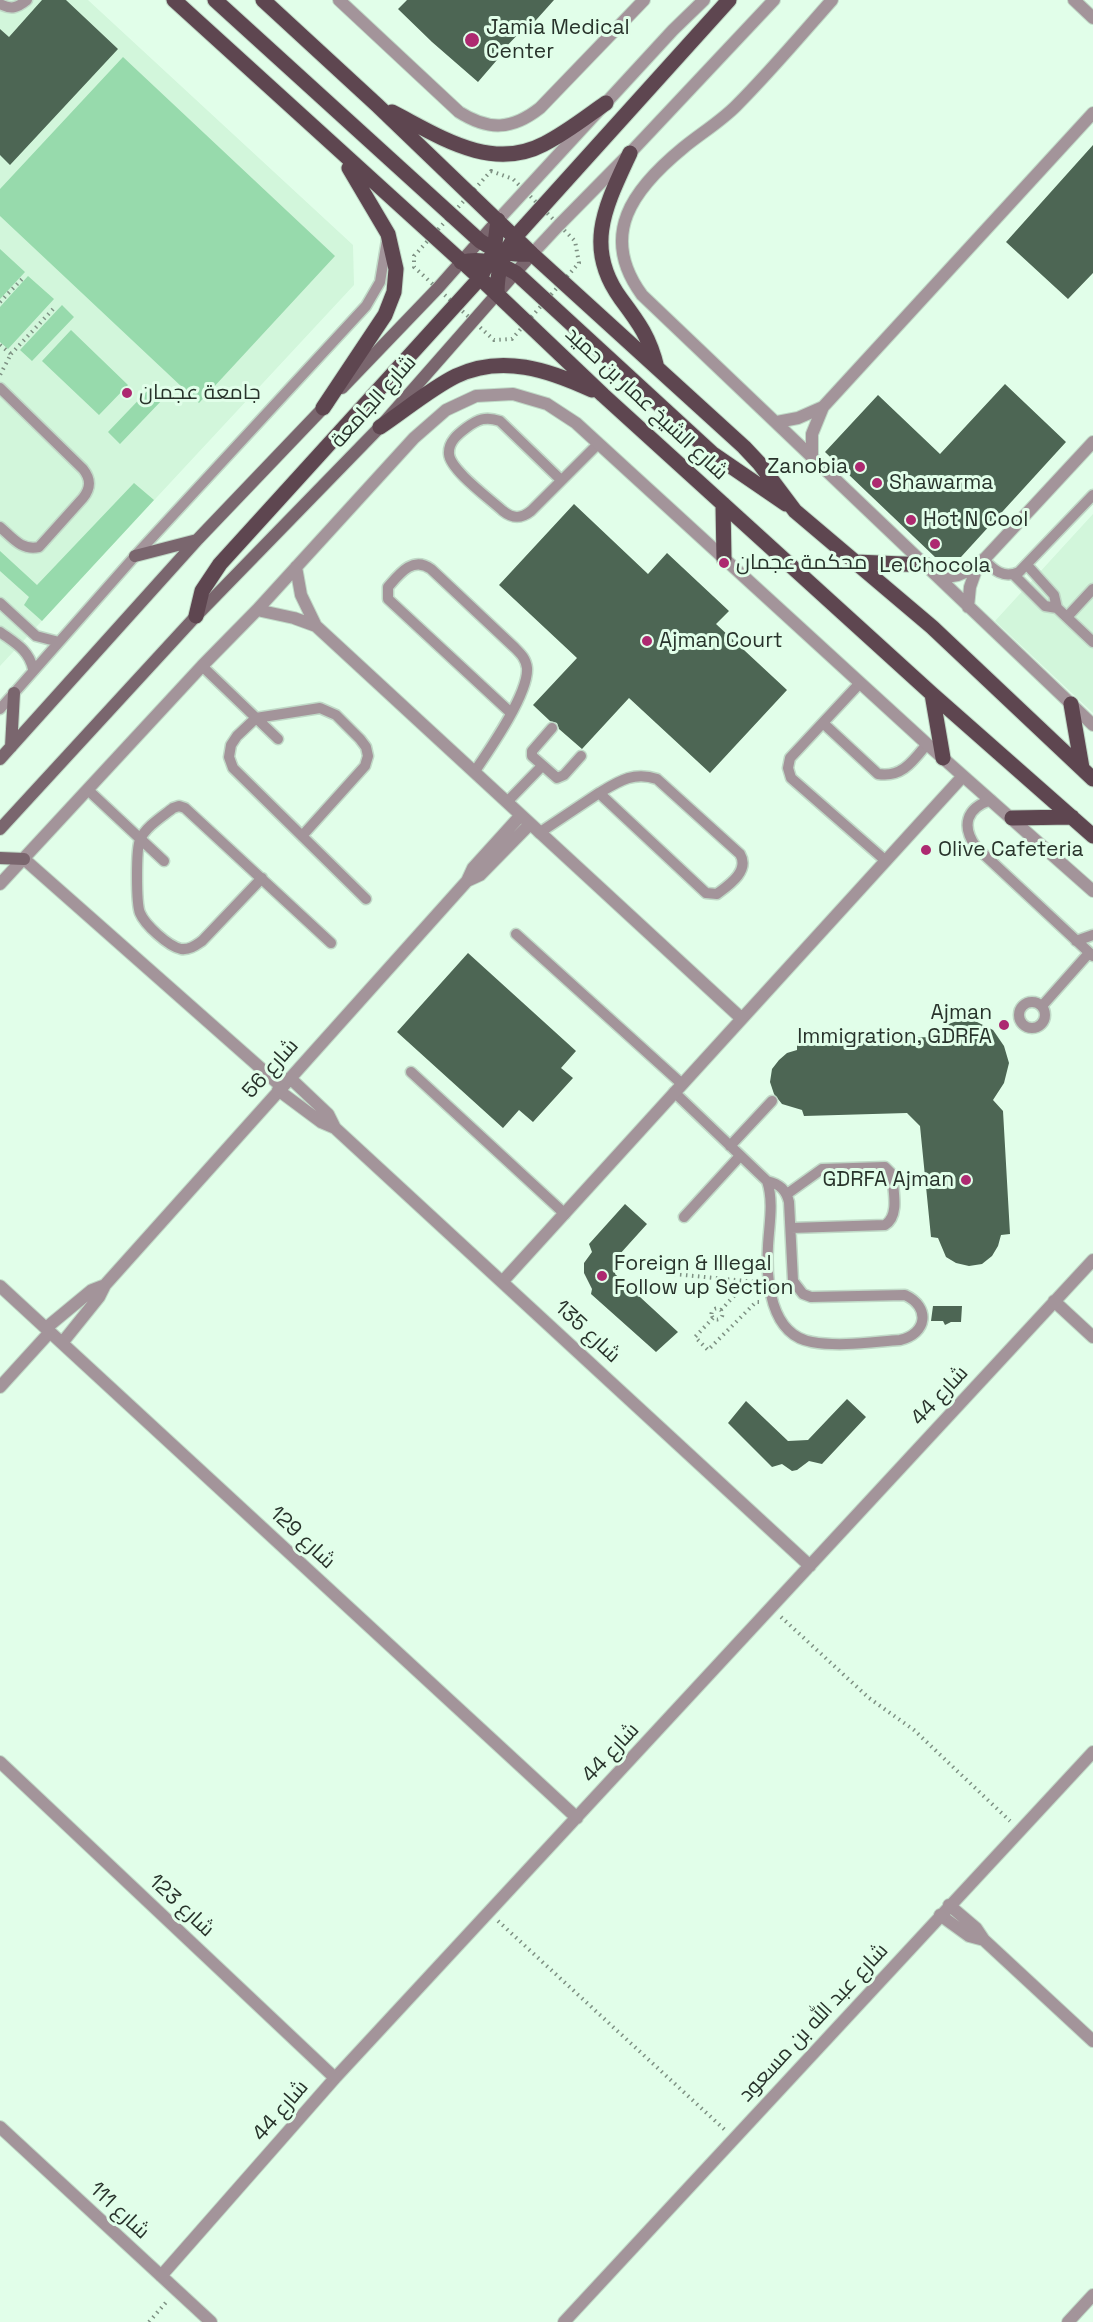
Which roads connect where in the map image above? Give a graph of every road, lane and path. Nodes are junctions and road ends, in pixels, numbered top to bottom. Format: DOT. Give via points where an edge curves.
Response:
graph roads {
  1 [pos="27,0"];
  2 [pos="174,0"];
  3 [pos="215,0"];
  4 [pos="263,0"];
  5 [pos="339,0"];
  6 [pos="352,0"];
  7 [pos="644,0"];
  8 [pos="704,0"];
  9 [pos="729,0"];
  10 [pos="774,0"];
  11 [pos="832,0"];
  12 [pos="1074,0"];
  13 [pos="0,4"];
  14 [pos="1091,12"];
  15 [pos="354,14"];
  16 [pos="606,103"];
  17 [pos="377,105"];
  18 [pos="1093,113"];
  19 [pos="340,153"];
  20 [pos="630,153"];
  21 [pos="498,220"];
  22 [pos="388,234"];
  23 [pos="515,237"];
  24 [pos="480,241"];
  25 [pos="532,254"];
  26 [pos="497,257"];
  27 [pos="461,262"];
  28 [pos="516,273"];
  29 [pos="23,278"];
  30 [pos="480,278"];
  31 [pos="497,294"];
  32 [pos="0,302"];
  33 [pos="56,306"];
  34 [pos="0,345"];
  35 [pos="10,354"];
  36 [pos="657,368"];
  37 [pos="0,375"];
  38 [pos="0,388"];
  39 [pos="603,395"];
  40 [pos="823,407"];
  41 [pos="323,408"];
  42 [pos="777,422"];
  43 [pos="380,427"];
  44 [pos="1093,442"];
  45 [pos="598,444"];
  46 [pos="812,459"];
  47 [pos="561,480"];
  48 [pos="1093,495"];
  49 [pos="723,504"];
  50 [pos="795,511"];
  51 [pos="0,526"];
  52 [pos="198,539"];
  53 [pos="135,556"];
  54 [pos="724,559"];
  55 [pos="856,562"];
  56 [pos="980,563"];
  57 [pos="926,565"];
  58 [pos="1027,565"];
  59 [pos="296,567"];
  60 [pos="1014,575"];
  61 [pos="940,578"];
  62 [pos="1093,589"];
  63 [pos="0,603"];
  64 [pos="968,607"];
  65 [pos="1057,608"];
  66 [pos="257,610"];
  67 [pos="195,616"];
  68 [pos="1067,617"];
  69 [pos="18,620"];
  70 [pos="316,626"];
  71 [pos="2,633"];
  72 [pos="59,642"];
  73 [pos="1093,642"];
  74 [pos="202,666"];
  75 [pos="33,669"];
  76 [pos="860,683"];
  77 [pos="14,693"];
  78 [pos="932,694"];
  79 [pos="1071,704"];
  80 [pos="0,709"];
  81 [pos="511,713"];
  82 [pos="256,718"];
  83 [pos="823,723"];
  84 [pos="1093,725"];
  85 [pos="552,728"];
  86 [pos="278,739"];
  87 [pos="927,744"];
  88 [pos="11,747"];
  89 [pos="581,756"];
  90 [pos="943,758"];
  91 [pos="0,759"];
  92 [pos="542,766"];
  93 [pos="475,771"];
  94 [pos="1088,774"];
  95 [pos="963,776"];
  96 [pos="88,790"];
  97 [pos="599,793"];
  98 [pos="991,800"];
  99 [pos="507,802"];
  100 [pos="521,815"];
  101 [pos="1072,817"];
  102 [pos="1012,818"];
  103 [pos="0,829"];
  104 [pos="535,829"];
  105 [pos="302,836"];
  106 [pos="1093,836"];
  107 [pos="141,838"];
  108 [pos="0,858"];
  109 [pos="24,859"];
  110 [pos="164,861"];
  111 [pos="886,861"];
  112 [pos="262,878"];
  113 [pos="467,881"];
  114 [pos="0,884"];
  115 [pos="1093,891"];
  116 [pos="366,898"];
  117 [pos="516,934"];
  118 [pos="1093,935"];
  119 [pos="1076,941"];
  120 [pos="331,943"];
  121 [pos="1091,955"];
  122 [pos="1042,1006"];
  123 [pos="741,1018"];
  124 [pos="411,1072"];
  125 [pos="283,1085"];
  126 [pos="678,1088"];
  127 [pos="772,1101"];
  128 [pos="730,1146"];
  129 [pos="740,1156"];
  130 [pos="767,1181"];
  131 [pos="787,1194"];
  132 [pos="565,1214"];
  133 [pos="684,1217"];
  134 [pos="791,1228"];
  135 [pos="1093,1260"];
  136 [pos="674,1274"];
  137 [pos="503,1281"];
  138 [pos="747,1282"];
  139 [pos="769,1282"];
  140 [pos="105,1285"];
  141 [pos="0,1286"];
  142 [pos="1054,1301"];
  143 [pos="773,1302"];
  144 [pos="721,1310"];
  145 [pos="713,1318"];
  146 [pos="48,1330"];
  147 [pos="1093,1337"];
  148 [pos="62,1343"];
  149 [pos="0,1386"];
  150 [pos="810,1566"];
  151 [pos="772,1608"];
  152 [pos="1093,1752"];
  153 [pos="0,1762"];
  154 [pos="577,1818"];
  155 [pos="1020,1831"];
  156 [pos="950,1905"];
  157 [pos="489,1913"];
  158 [pos="940,1916"];
  159 [pos="984,1940"];
  160 [pos="1093,2041"];
  161 [pos="335,2078"];
  162 [pos="0,2127"];
  163 [pos="734,2139"];
  164 [pos="161,2276"];
  165 [pos="177,2291"];
  166 [pos="1093,2295"];
  167 [pos="148,2322"];
  168 [pos="212,2322"];
  169 [pos="564,2322"];
  170 [pos="1068,2322"];
  1 -- 13 [label="lane" via="17,8"];
  2 -- 19 [label="main road, شارع الشيخ عمار بن حميد"];
  3 -- 24 [label="main road"];
  4 -- 17 [label="main road, شارع الشيخ عمار بن حميد"];
  5 -- 15 [label="street"];
  6 -- 15 [label="street"];
  7 -- 15 [label="street" via="540,108 528,117 501,126 486,125 459,112"];
  8 -- 16 [label="street, شارع الجامعة"];
  9 -- 23 [label="main road"];
  10 -- 20 [label="street, شارع الجامعة"];
  11 -- 42 [label="street" via="735,107 682,149 639,192 623,225 624,262 642,296"];
  12 -- 14 [label="street"];
  16 -- 17 [label="main road" via="542,145 501,156 460,147"];
  16 -- 21 [label="street, شارع الجامعة"];
  17 -- 21 [label="main road, شارع الشيخ عمار بن حميد"];
  18 -- 40 [label="street"];
  19 -- 22 [label="main road"];
  19 -- 27 [label="main road, شارع الشيخ عمار بن حميد"];
  20 -- 25 [label="street, شارع الجامعة"];
  20 -- 36 [label="main road" via="605,209 601,247 611,284 641,324"];
  21 -- 23 [label="main road, شارع الشيخ عمار بن حميد"];
  21 -- 24 [label="main road, شارع الجامعة"];
  21 -- 26 [label="main road"];
  22 -- 41 [label="main road" via="396,269 394,292 385,315"];
  22 -- 53 [label="lane" via="380,282 366,306"];
  23 -- 25 [label="main road, شارع الشيخ عمار بن حميد"];
  23 -- 26 [label="main road"];
  24 -- 26 [label="main road"];
  24 -- 27 [label="main road, شارع الجامعة"];
  25 -- 26 [label="main road"];
  25 -- 28 [label="main road, شارع الجامعة"];
  25 -- 36 [label="main road, شارع الشيخ عمار بن حميد"];
  26 -- 27 [label="main road"];
  26 -- 28 [label="main road"];
  26 -- 30 [label="main road"];
  26 -- 31 [label="main road"];
  27 -- 30 [label="main road, شارع الشيخ عمار بن حميد"];
  27 -- 41 [label="main road, شارع الجامعة"];
  28 -- 31 [label="main road, شارع الجامعة"];
  28 -- 50 [label="main road" via="713,454"];
  29 -- 32 [label="path"];
  30 -- 31 [label="main road, شارع الشيخ عمار بن حميد"];
  30 -- 67 [label="main road" via="220,564 202,591"];
  31 -- 39 [label="main road, شارع الشيخ عمار بن حميد"];
  31 -- 43 [label="main road, شارع الجامعة"];
  33 -- 35 [label="path"];
  34 -- 35 [label="path"];
  35 -- 37 [label="path"];
  36 -- 50 [label="main road, شارع الشيخ عمار بن حميد" via="759,463"];
  38 -- 51 [label="lane" via="83,469 90,483 88,492 39,547 22,546"];
  39 -- 43 [label="main road" via="537,369 494,365 455,377"];
  39 -- 49 [label="main road, شارع الشيخ عمار بن حميد"];
  40 -- 42 [label="street"];
  40 -- 46 [label="street" via="813,434"];
  41 -- 52 [label="main road, شارع الجامعة"];
  42 -- 46 [label="street"];
  43 -- 67 [label="main road, شارع الجامعة"];
  44 -- 56 [label="street"];
  45 -- 47 [label="lane"];
  45 -- 54 [label="street"];
  45 -- 59 [label="street" via="562,412 530,398 495,394 460,402 414,438"];
  46 -- 57 [label="street"];
  47 -- 47 [label="lane" via="525,516 509,516 453,464 451,442 481,418 500,421"];
  48 -- 58 [label="lane"];
  49 -- 54 [label="main road"];
  49 -- 78 [label="main road, شارع الشيخ عمار بن حميد"];
  50 -- 55 [label="main road, شارع الشيخ عمار بن حميد"];
  52 -- 53 [label="main road"];
  52 -- 88 [label="main road, شارع الجامعة"];
  53 -- 72 [label="lane"];
  54 -- 76 [label="street"];
  55 -- 57 [label="main road"];
  55 -- 94 [label="main road, شارع الشيخ عمار بن حميد"];
  56 -- 60 [label="lane" via="1000,574"];
  56 -- 61 [label="street"];
  56 -- 64 [label="street" via="970,587"];
  57 -- 61 [label="street"];
  58 -- 60 [label="lane"];
  58 -- 65 [label="lane" via="1054,595"];
  59 -- 66 [label="street"];
  59 -- 70 [label="street" via="302,595"];
  60 -- 65 [label="lane" via="1045,606"];
  61 -- 64 [label="street"];
  62 -- 68 [label="lane"];
  63 -- 69 [label="lane"];
  64 -- 79 [label="street"];
  65 -- 68 [label="lane"];
  66 -- 70 [label="street"];
  66 -- 74 [label="street"];
  67 -- 103 [label="main road, شارع الجامعة"];
  68 -- 73 [label="lane"];
  69 -- 71 [label="lane"];
  69 -- 72 [label="lane" via="36,636"];
  70 -- 93 [label="street"];
  71 -- 75 [label="lane" via="24,650"];
  72 -- 75 [label="lane"];
  74 -- 82 [label="lane"];
  74 -- 96 [label="street"];
  75 -- 77 [label="lane"];
  76 -- 83 [label="lane"];
  76 -- 87 [label="street"];
  77 -- 80 [label="lane"];
  77 -- 88 [label="main road"];
  78 -- 90 [label="main road"];
  78 -- 101 [label="main road, شارع الشيخ عمار بن حميد"];
  79 -- 84 [label="street"];
  79 -- 94 [label="main road"];
  81 -- 81 [label="lane" via="388,599 388,587 411,565 418,563 431,570 523,656 526,677"];
  81 -- 93 [label="lane"];
  82 -- 86 [label="lane"];
  82 -- 105 [label="lane" via="231,745 229,757 233,768"];
  82 -- 105 [label="lane" via="329,710 366,747 365,766"];
  83 -- 87 [label="lane" via="878,774 901,772"];
  83 -- 111 [label="lane" via="790,758 791,777"];
  85 -- 92 [label="lane" via="531,754"];
  87 -- 90 [label="street"];
  88 -- 91 [label="main road, شارع الجامعة"];
  89 -- 92 [label="lane" via="557,778"];
  90 -- 95 [label="street"];
  92 -- 99 [label="lane"];
  93 -- 99 [label="street"];
  95 -- 98 [label="street"];
  95 -- 111 [label="street"];
  96 -- 107 [label="lane"];
  96 -- 109 [label="street"];
  97 -- 97 [label="lane" via="706,893 717,894 744,867 740,854 657,779 634,775"];
  97 -- 104 [label="lane"];
  98 -- 102 [label="street"];
  98 -- 119 [label="lane" via="971,813 969,837"];
  99 -- 100 [label="street"];
  100 -- 104 [label="street"];
  100 -- 113 [label="street, شارع 56" via="473,868"];
  101 -- 102 [label="main road"];
  101 -- 106 [label="main road, شارع الشيخ عمار بن حميد"];
  102 -- 115 [label="street"];
  104 -- 113 [label="street, شارع 56" via="480,875"];
  104 -- 123 [label="street"];
  105 -- 116 [label="lane"];
  107 -- 110 [label="lane"];
  107 -- 112 [label="lane" via="179,806"];
  107 -- 112 [label="lane" via="136,896 139,911 147,925 181,949 193,948"];
  108 -- 109 [label="main road"];
  109 -- 114 [label="street"];
  109 -- 125 [label="street, شارع 135"];
  111 -- 123 [label="street"];
  112 -- 120 [label="lane"];
  113 -- 125 [label="street, شارع 56"];
  117 -- 126 [label="lane"];
  118 -- 119 [label="lane"];
  119 -- 121 [label="lane"];
  121 -- 122 [label="lane"];
  123 -- 126 [label="street"];
  124 -- 132 [label="lane"];
  125 -- 137 [label="street, شارع 135"];
  125 -- 140 [label="street, شارع 56"];
  126 -- 128 [label="lane"];
  126 -- 132 [label="street"];
  127 -- 128 [label="lane"];
  128 -- 129 [label="lane"];
  129 -- 130 [label="lane"];
  129 -- 133 [label="lane"];
  130 -- 131 [label="lane" via="782,1187"];
  130 -- 139 [label="lane" via="771,1196"];
  131 -- 134 [label="lane"];
  131 -- 134 [label="lane" via="822,1169 885,1167 892,1174 894,1215 885,1225"];
  132 -- 137 [label="street"];
  134 -- 143 [label="lane" via="793,1281 803,1294 905,1294 920,1306 922,1324 917,1333 900,1340 810,1342 786,1328"];
  135 -- 142 [label="street, شارع 44"];
  136 -- 138 [label="path"];
  137 -- 150 [label="street, شارع 135"];
  138 -- 139 [label="path"];
  138 -- 144 [label="path"];
  139 -- 143 [label="lane"];
  140 -- 146 [label="street, شارع 56" via="92,1290"];
  140 -- 148 [label="street, شارع 56"];
  141 -- 146 [label="street, شارع 129"];
  142 -- 147 [label="street"];
  142 -- 150 [label="street, شارع 44"];
  143 -- 145 [label="path" via="756,1302 708,1350 695,1337"];
  144 -- 145 [label="path" via="713,1310"];
  144 -- 145 [label="path" via="722,1318"];
  146 -- 148 [label="street, شارع 129"];
  146 -- 149 [label="street, شارع 56"];
  148 -- 154 [label="street, شارع 129"];
  150 -- 151 [label="street, شارع 44"];
  151 -- 154 [label="street, شارع 44"];
  151 -- 155 [label="path" via="874,1702 914,1730"];
  152 -- 155 [label="street, شارع عبد الله بن مسعود"];
  153 -- 161 [label="street, شارع 123"];
  154 -- 157 [label="street, شارع 44"];
  155 -- 156 [label="street, شارع عبد الله بن مسعود"];
  156 -- 158 [label="street, شارع عبد الله بن مسعود"];
  156 -- 159 [label="street"];
  157 -- 161 [label="street, شارع 44"];
  157 -- 163 [label="path"];
  158 -- 159 [label="street" via="969,1936"];
  158 -- 163 [label="street, شارع عبد الله بن مسعود"];
  159 -- 160 [label="street"];
  161 -- 164 [label="street, شارع 44"];
  162 -- 164 [label="street, شارع 111"];
  163 -- 169 [label="street, شارع عبد الله بن مسعود"];
  164 -- 165 [label="street, شارع 111"];
  165 -- 167 [label="path"];
  165 -- 168 [label="street, شارع 111"];
  166 -- 170 [label="street"];
}
